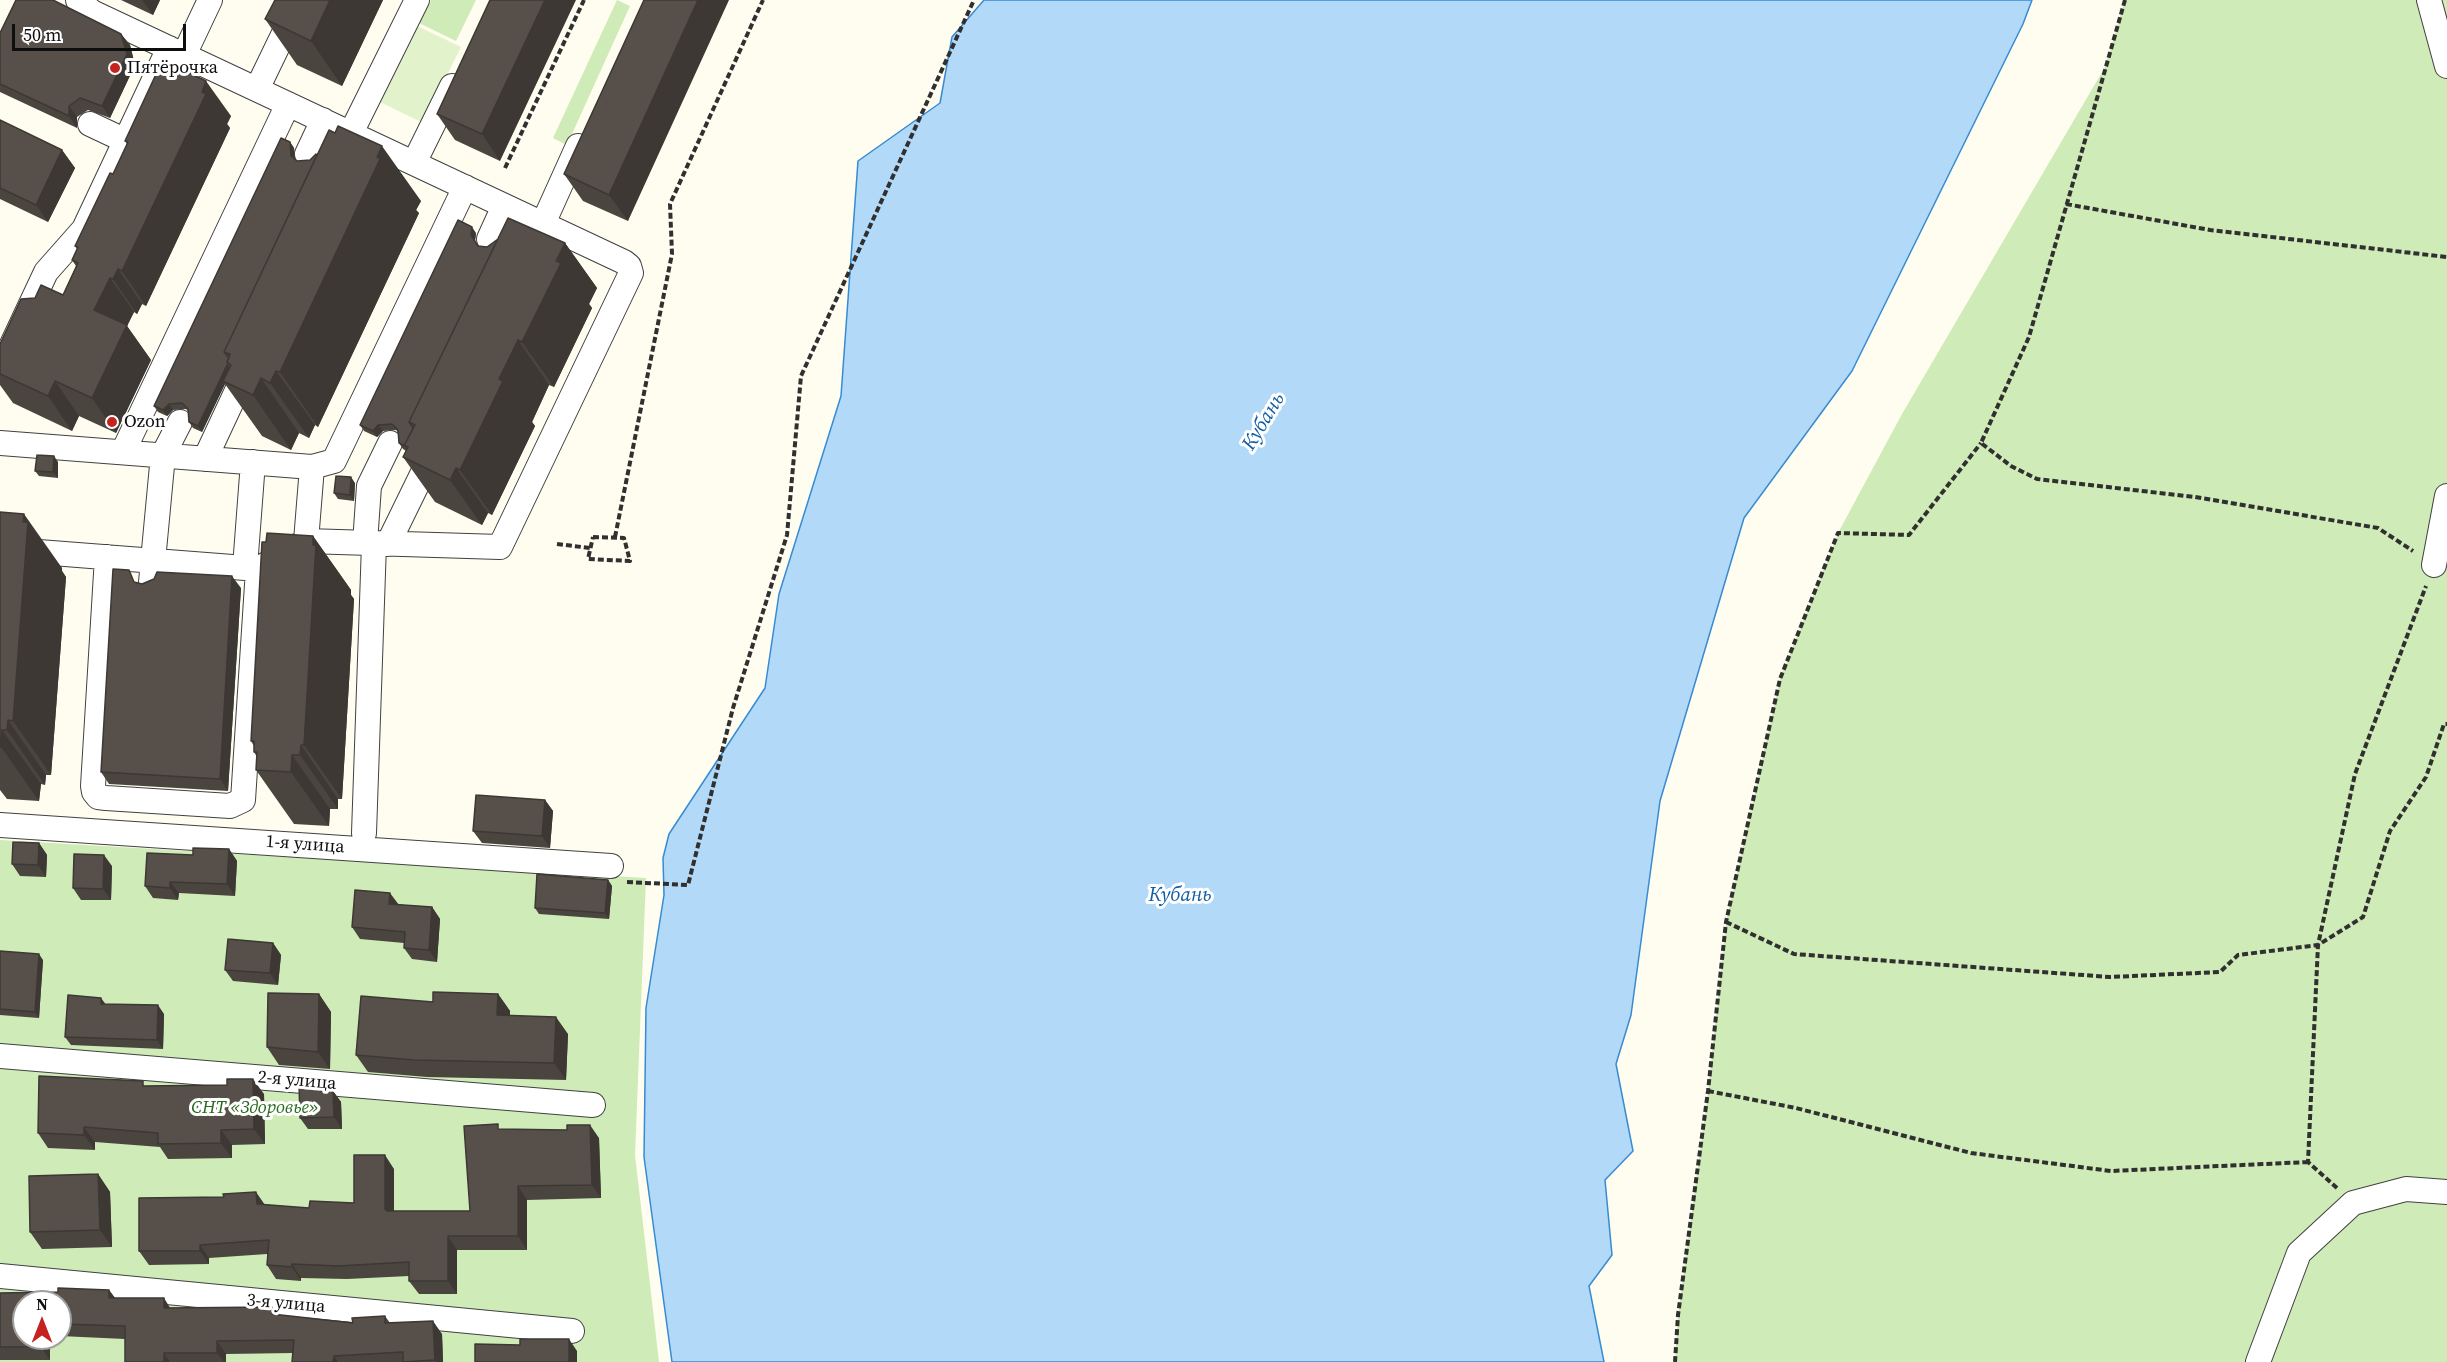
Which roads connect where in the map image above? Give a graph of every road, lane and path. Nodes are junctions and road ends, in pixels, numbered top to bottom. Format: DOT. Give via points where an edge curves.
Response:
graph roads {
  1 [pos="78,0"];
  2 [pos="210,0"];
  3 [pos="300,0"];
  4 [pos="417,0"];
  5 [pos="584,0"];
  6 [pos="763,0"];
  7 [pos="974,0"];
  8 [pos="2125,0"];
  9 [pos="2429,0"];
  10 [pos="177,51"];
  11 [pos="464,61"];
  12 [pos="2447,66"];
  13 [pos="257,89"];
  14 [pos="288,104"];
  15 [pos="323,120"];
  16 [pos="90,124"];
  17 [pos="586,129"];
  18 [pos="354,135"];
  19 [pos="126,141"];
  20 [pos="307,154"];
  21 [pos="347,158"];
  22 [pos="414,163"];
  23 [pos="505,168"];
  24 [pos="465,187"];
  25 [pos="2066,204"];
  26 [pos="504,206"];
  27 [pos="543,224"];
  28 [pos="489,239"];
  29 [pos="528,255"];
  30 [pos="2447,257"];
  31 [pos="255,351"];
  32 [pos="0,370"];
  33 [pos="180,422"];
  34 [pos="445,426"];
  35 [pos="0,443"];
  36 [pos="390,443"];
  37 [pos="1981,443"];
  38 [pos="123,452"];
  39 [pos="163,455"];
  40 [pos="205,459"];
  41 [pos="253,462"];
  42 [pos="312,467"];
  43 [pos="2447,496"];
  44 [pos="615,537"];
  45 [pos="306,542"];
  46 [pos="376,544"];
  47 [pos="557,544"];
  48 [pos="590,548"];
  49 [pos="0,549"];
  50 [pos="107,557"];
  51 [pos="2434,566"];
  52 [pos="251,568"];
  53 [pos="152,571"];
  54 [pos="2447,724"];
  55 [pos="0,825"];
  56 [pos="364,834"];
  57 [pos="614,873"];
  58 [pos="1726,922"];
  59 [pos="2318,945"];
  60 [pos="0,1056"];
  61 [pos="1708,1091"];
  62 [pos="593,1105"];
  63 [pos="2308,1162"];
  64 [pos="2447,1192"];
  65 [pos="2353,1203"];
  66 [pos="0,1276"];
  67 [pos="572,1331"];
  68 [pos="1675,1362"];
  69 [pos="2258,1362"];
  1 -- 10 [label="street" via="92,12"];
  2 -- 10 [label="street"];
  3 -- 13 [label="street"];
  4 -- 18 [label="street"];
  5 -- 23 [label="path"];
  6 -- 44 [label="path" via="670,204 672,254"];
  7 -- 57 [label="path" via="801,376 787,535 733,708 688,885"];
  8 -- 25 [label="path"];
  9 -- 12 [label="street"];
  10 -- 13 [label="street"];
  10 -- 19 [label="street"];
  11 -- 22 [label="street"];
  13 -- 14 [label="street"];
  14 -- 15 [label="street"];
  14 -- 38 [label="street"];
  15 -- 18 [label="street"];
  15 -- 20 [label="street"];
  16 -- 19 [label="street"];
  17 -- 27 [label="street"];
  18 -- 21 [label="street"];
  18 -- 22 [label="street"];
  19 -- 32 [label="street" via="84,229 46,272 37,315"];
  22 -- 24 [label="street"];
  24 -- 26 [label="street"];
  24 -- 42 [label="street" via="340,452 334,461"];
  25 -- 30 [label="path" via="2210,231"];
  25 -- 37 [label="path" via="2029,337"];
  26 -- 27 [label="street"];
  26 -- 28 [label="street"];
  27 -- 29 [label="street"];
  27 -- 46 [label="street" via="629,266 630,280 500,547"];
  31 -- 40 [label="street"];
  33 -- 39 [label="street"];
  34 -- 46 [label="street"];
  35 -- 38 [label="street"];
  36 -- 46 [label="street" via="369,486"];
  37 -- 51 [label="path" via="2011,466 2037,479 2195,497 2378,528"];
  37 -- 58 [label="path" via="1909,534 1838,533 1780,679"];
  38 -- 39 [label="street"];
  39 -- 40 [label="street"];
  39 -- 53 [label="street"];
  40 -- 41 [label="street"];
  41 -- 42 [label="street"];
  41 -- 52 [label="street"];
  42 -- 45 [label="street"];
  43 -- 51 [label="street"];
  44 -- 48 [label="path" via="593,537"];
  44 -- 48 [label="path" via="624,538 630,561 588,559"];
  45 -- 46 [label="street"];
  45 -- 52 [label="street"];
  46 -- 56 [label="street"];
  47 -- 48 [label="path"];
  49 -- 50 [label="street"];
  50 -- 52 [label="street" via="93,786 98,797 106,798 230,806 243,800"];
  50 -- 53 [label="street"];
  51 -- 59 [label="path" via="2355,774"];
  52 -- 53 [label="street" via="211,575"];
  54 -- 59 [label="path" via="2426,777 2390,831 2363,917"];
  55 -- 57 [label="street, 1-я улица"];
  58 -- 59 [label="path" via="1794,954 2110,977 2220,972 2238,955"];
  58 -- 61 [label="path"];
  59 -- 63 [label="path"];
  60 -- 62 [label="street, 2-я улица"];
  61 -- 63 [label="path" via="1796,1108 1971,1153 2100,1169"];
  61 -- 68 [label="path"];
  63 -- 65 [label="path"];
  64 -- 65 [label="street" via="2406,1189"];
  65 -- 69 [label="street" via="2299,1253"];
  66 -- 67 [label="street, 3-я улица"];
}
